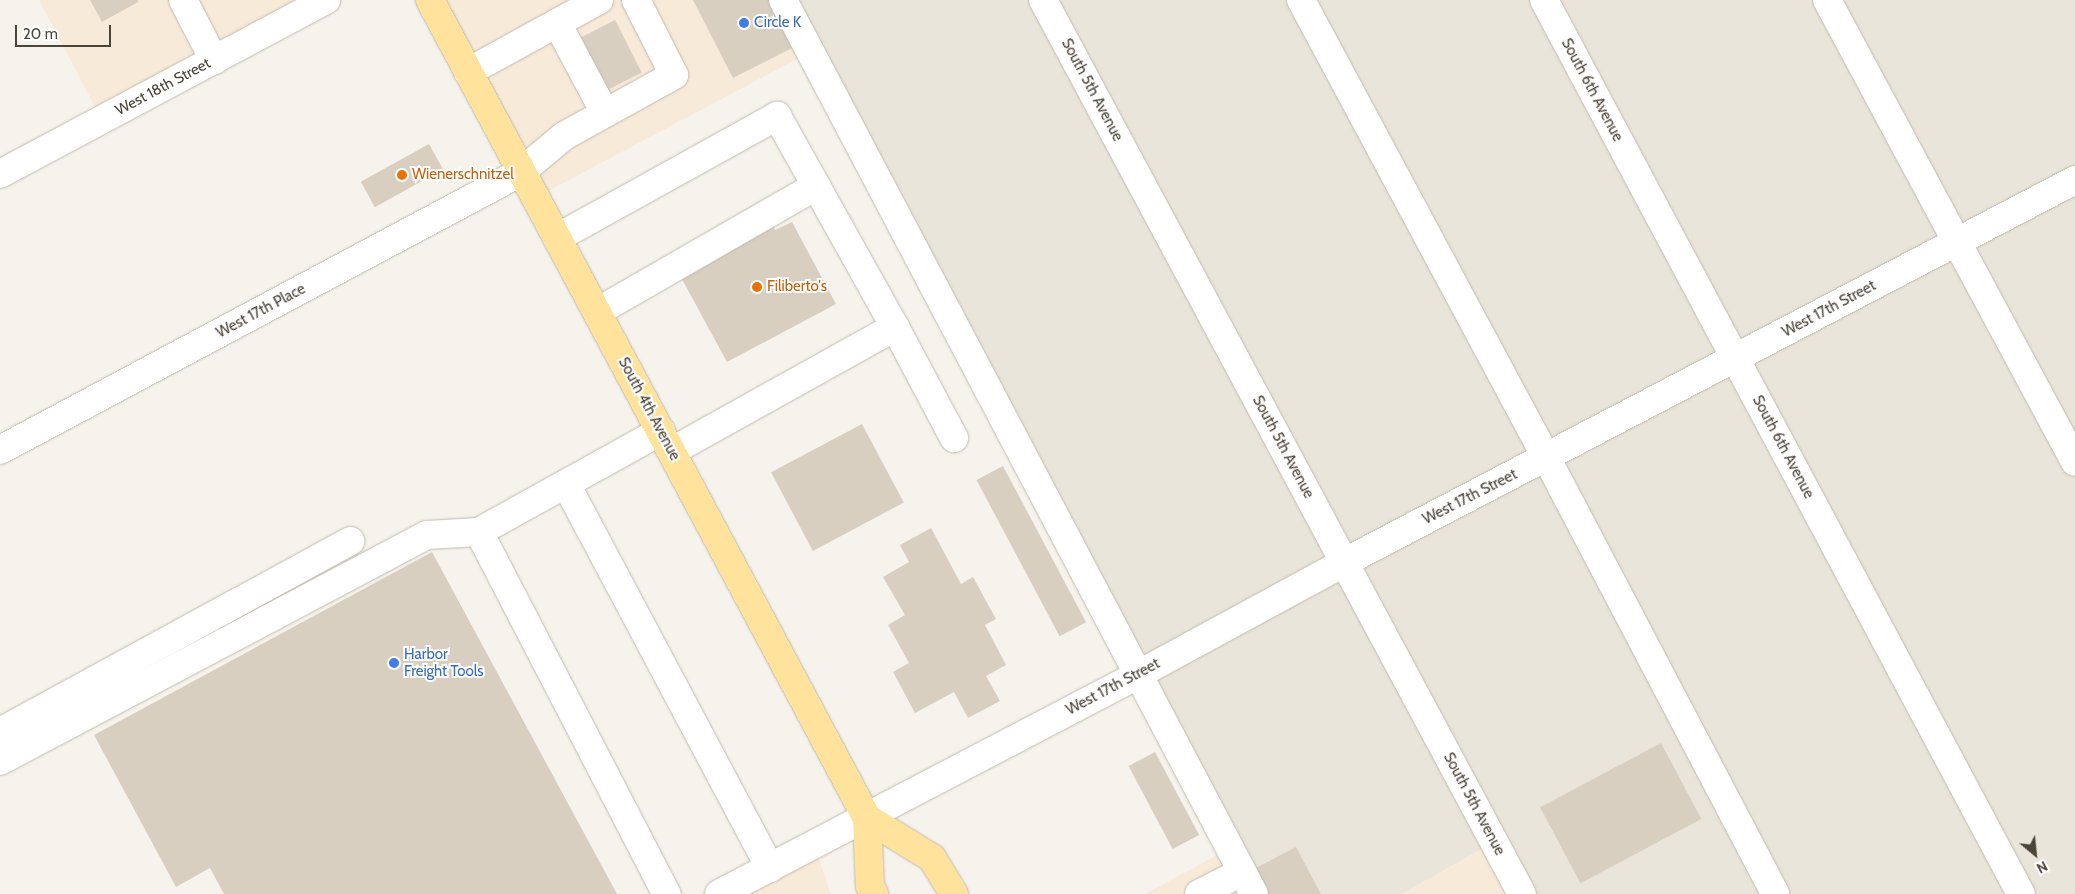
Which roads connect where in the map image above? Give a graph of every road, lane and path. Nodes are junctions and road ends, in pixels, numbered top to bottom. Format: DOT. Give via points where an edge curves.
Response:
graph roads {
  1 [pos="183,0"];
  2 [pos="326,0"];
  3 [pos="430,0"];
  4 [pos="599,0"];
  5 [pos="636,0"];
  6 [pos="783,0"];
  7 [pos="1043,0"];
  8 [pos="1301,0"];
  9 [pos="1544,0"];
  10 [pos="1827,0"];
  11 [pos="557,23"];
  12 [pos="214,60"];
  13 [pos="468,72"];
  14 [pos="604,113"];
  15 [pos="521,172"];
  16 [pos="0,174"];
  17 [pos="2075,180"];
  18 [pos="816,186"];
  19 [pos="557,238"];
  20 [pos="1957,242"];
  21 [pos="597,312"];
  22 [pos="895,327"];
  23 [pos="1736,358"];
  24 [pos="954,438"];
  25 [pos="667,441"];
  26 [pos="0,450"];
  27 [pos="1546,457"];
  28 [pos="2075,462"];
  29 [pos="566,484"];
  30 [pos="479,532"];
  31 [pos="350,541"];
  32 [pos="1345,562"];
  33 [pos="1139,674"];
  34 [pos="0,732"];
  35 [pos="0,760"];
  36 [pos="867,818"];
  37 [pos="770,868"];
  38 [pos="1248,883"];
  39 [pos="667,894"];
  40 [pos="719,894"];
  41 [pos="874,894"];
  42 [pos="954,894"];
  43 [pos="1199,894"];
  44 [pos="1522,894"];
  45 [pos="1775,894"];
  46 [pos="2021,894"];
  1 -- 12 [label="street"];
  2 -- 12 [label="street, West 18th Street"];
  3 -- 13 [label="main road, South 4th Avenue"];
  4 -- 11 [label="street"];
  5 -- 14 [label="street, West 17th Place" via="674,75"];
  6 -- 33 [label="street"];
  7 -- 32 [label="street, South 5th Avenue"];
  8 -- 27 [label="street"];
  9 -- 23 [label="street, South 6th Avenue"];
  10 -- 20 [label="street"];
  11 -- 13 [label="street"];
  11 -- 14 [label="street"];
  12 -- 16 [label="street, West 18th Street"];
  13 -- 15 [label="main road, South 4th Avenue"];
  14 -- 15 [label="street, West 17th Place" via="564,136"];
  15 -- 19 [label="main road, South 4th Avenue"];
  15 -- 26 [label="street, West 17th Place"];
  17 -- 20 [label="street, West 17th Street"];
  18 -- 19 [label="street" via="777,116"];
  18 -- 21 [label="street"];
  18 -- 22 [label="street"];
  19 -- 21 [label="main road, South 4th Avenue"];
  20 -- 23 [label="street, West 17th Street"];
  20 -- 28 [label="street"];
  21 -- 25 [label="main road, South 4th Avenue"];
  22 -- 24 [label="street"];
  22 -- 25 [label="street"];
  23 -- 27 [label="street, West 17th Street"];
  23 -- 46 [label="street, South 6th Avenue"];
  25 -- 29 [label="street"];
  25 -- 36 [label="main road, South 4th Avenue"];
  27 -- 32 [label="street, West 17th Street"];
  27 -- 45 [label="street"];
  29 -- 30 [label="street"];
  29 -- 37 [label="street"];
  30 -- 35 [label="street" via="427,535"];
  30 -- 39 [label="street"];
  31 -- 34 [label="street"];
  32 -- 33 [label="street, West 17th Street"];
  32 -- 44 [label="street, South 5th Avenue"];
  33 -- 36 [label="street, West 17th Street"];
  33 -- 38 [label="street"];
  36 -- 37 [label="street, West 17th Street"];
  36 -- 41 [label="main road, South 4th Avenue" via="870,886"];
  36 -- 42 [label="main road" via="932,858"];
  37 -- 40 [label="street, West 17th Street"];
  38 -- 43 [label="street"];
}
